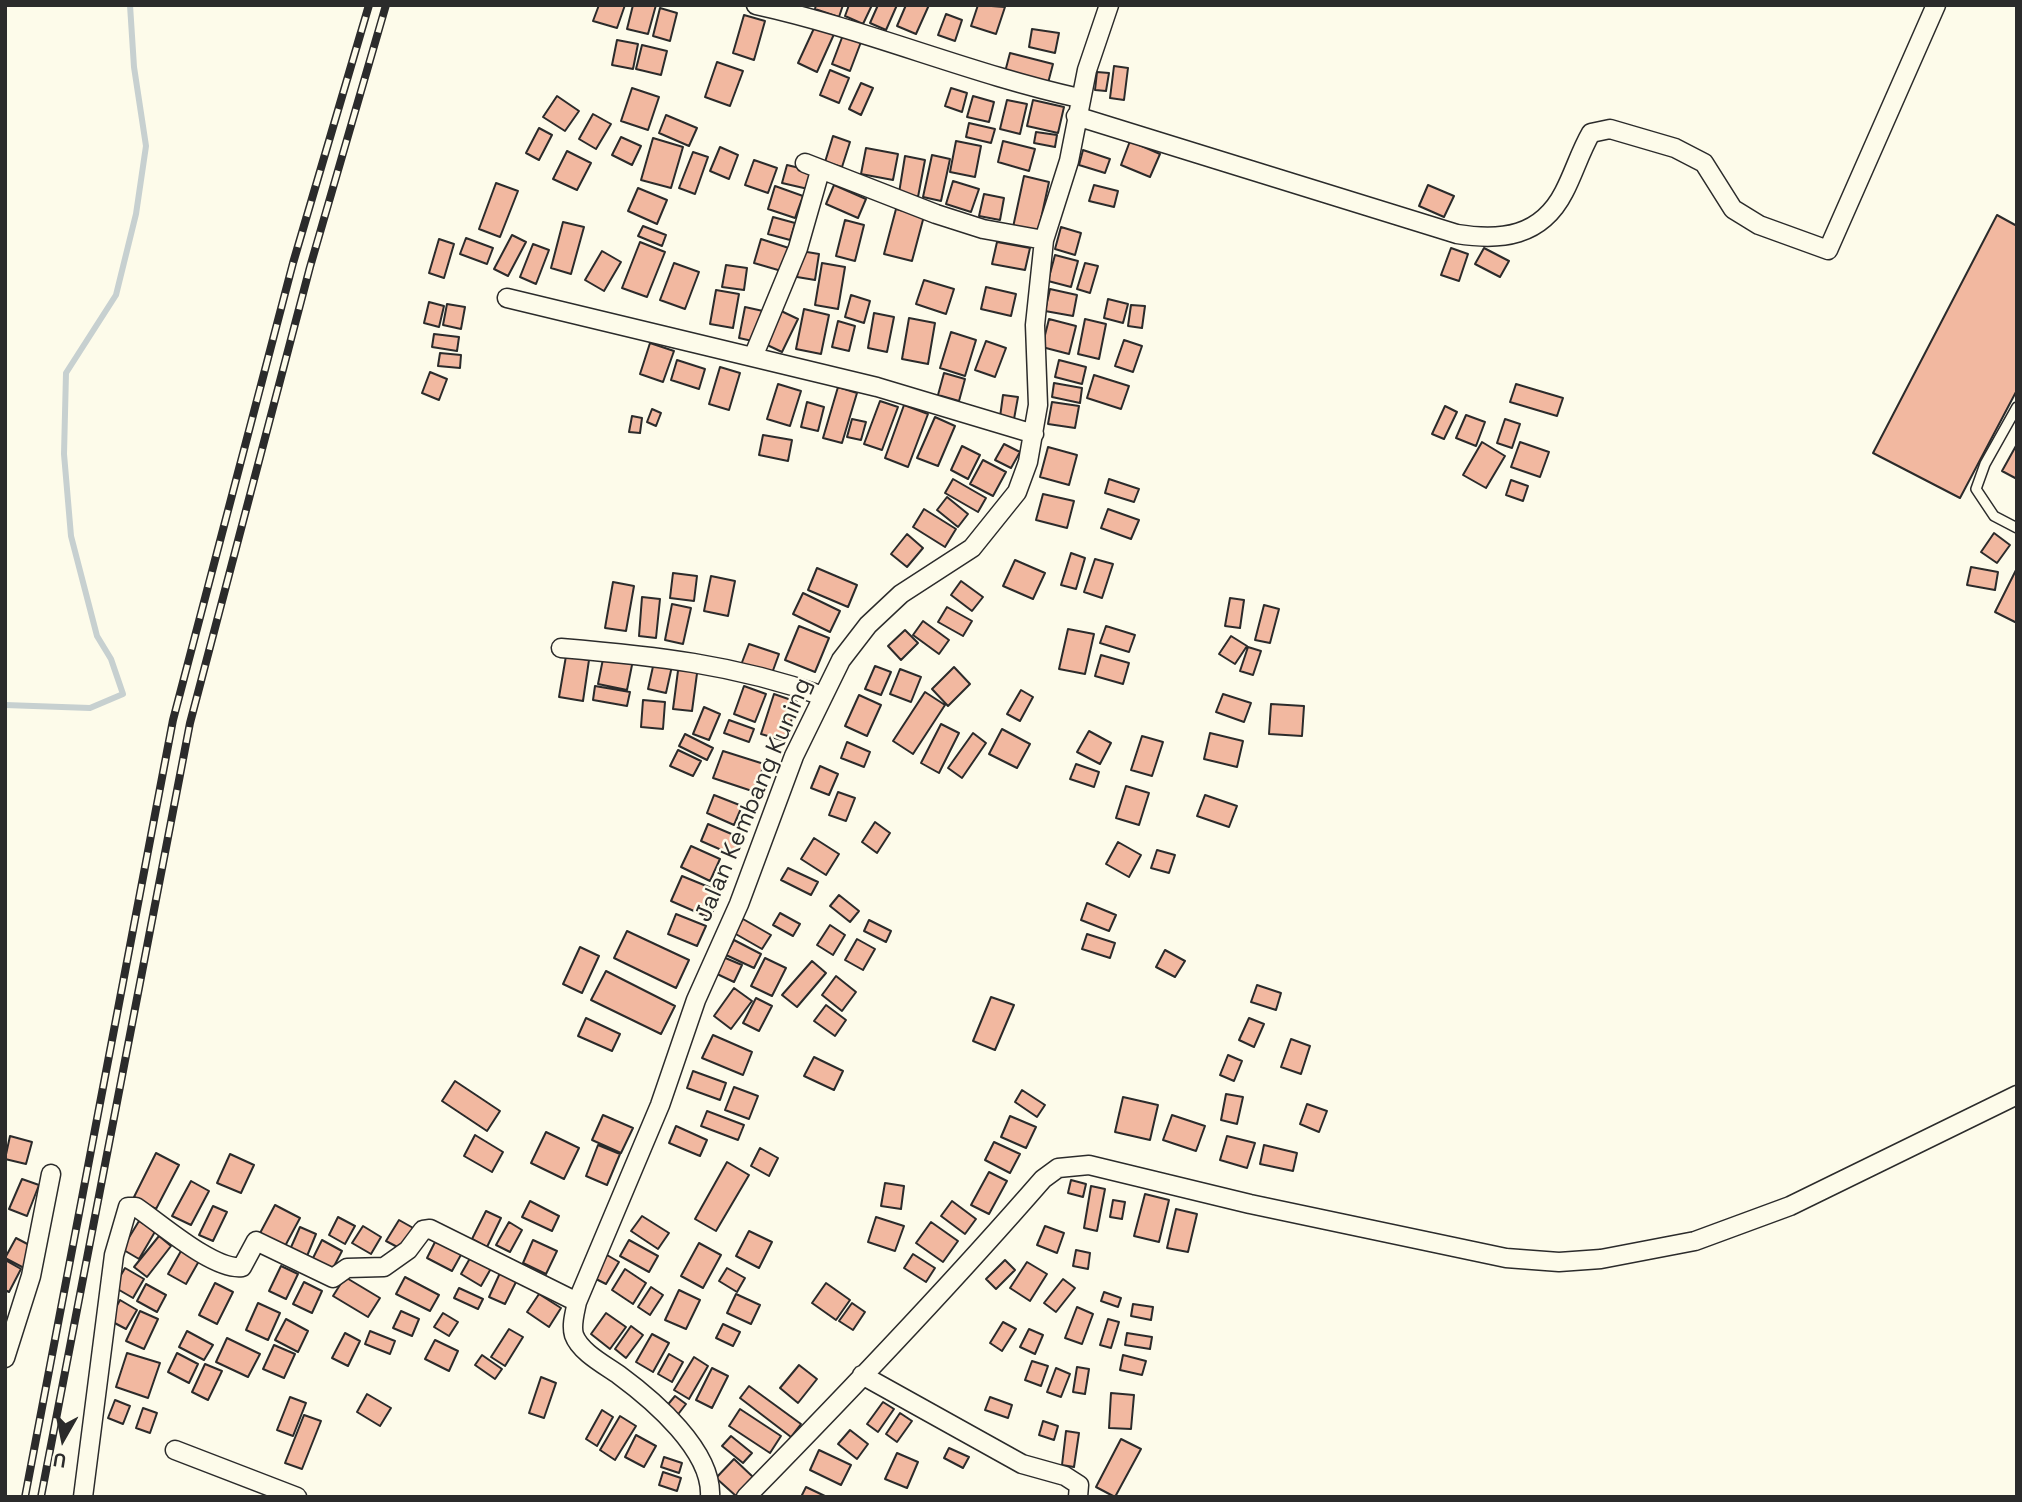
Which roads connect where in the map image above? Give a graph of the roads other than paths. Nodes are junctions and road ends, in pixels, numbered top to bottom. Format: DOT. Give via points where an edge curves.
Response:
graph roads {
  1 [pos="756,5"];
  2 [pos="1109,5"];
  3 [pos="1936,5"];
  4 [pos="1078,107"];
  5 [pos="1044,240"];
  6 [pos="507,298"];
  7 [pos="753,357"];
  8 [pos="2017,407"];
  9 [pos="1034,433"];
  10 [pos="2017,528"];
  11 [pos="561,648"];
  12 [pos="823,696"];
  13 [pos="2017,1095"];
  14 [pos="51,1174"];
  15 [pos="577,1302"];
  16 [pos="5,1358"];
  17 [pos="863,1376"];
  18 [pos="175,1450"];
  19 [pos="83,1497"];
  20 [pos="297,1497"];
  21 [pos="710,1497"];
  22 [pos="746,1497"];
  23 [pos="1078,1497"];
  1 -- 4 [label="street" via="867,35"];
  2 -- 4 [label="street, Jalan Kembang Kuning"];
  3 -- 4 [label="street" via="1828,250 1759,225 1733,209 1704,163 1650,139 1610,129 1591,133 1552,210 1524,231 1486,239 1457,234"];
  4 -- 5 [label="street, Jalan Kembang Kuning" via="1069,161"];
  5 -- 7 [label="street" via="983,229 812,167 798,248"];
  5 -- 9 [label="street, Jalan Kembang Kuning" via="1035,326 1039,366"];
  6 -- 7 [label="street"];
  7 -- 9 [label="street"];
  8 -- 10 [label="lane" via="1976,489 1994,516"];
  9 -- 12 [label="street, Jalan Kembang Kuning" via="1017,492 987,531 964,554 901,594 868,625 841,660"];
  11 -- 12 [label="street" via="717,665"];
  12 -- 15 [label="street, Jalan Kembang Kuning" via="794,756 739,904 696,1000 660,1105"];
  13 -- 17 [label="street" via="1790,1206 1695,1241 1601,1259 1506,1258 1089,1165 1058,1168"];
  14 -- 16 [label="street" via="31,1276"];
  15 -- 19 [label="street" via="430,1228 384,1266 347,1268 333,1278 256,1241 242,1267 230,1267 214,1261 136,1207 128,1207 114,1255"];
  15 -- 21 [label="street, Jalan Kembang Kuning" via="575,1335 584,1348 651,1400 688,1441 708,1472"];
  17 -- 22 [label="street"];
  17 -- 23 [label="street" via="1022,1464 1072,1478 1079,1485"];
  18 -- 20 [label="street"];
}
